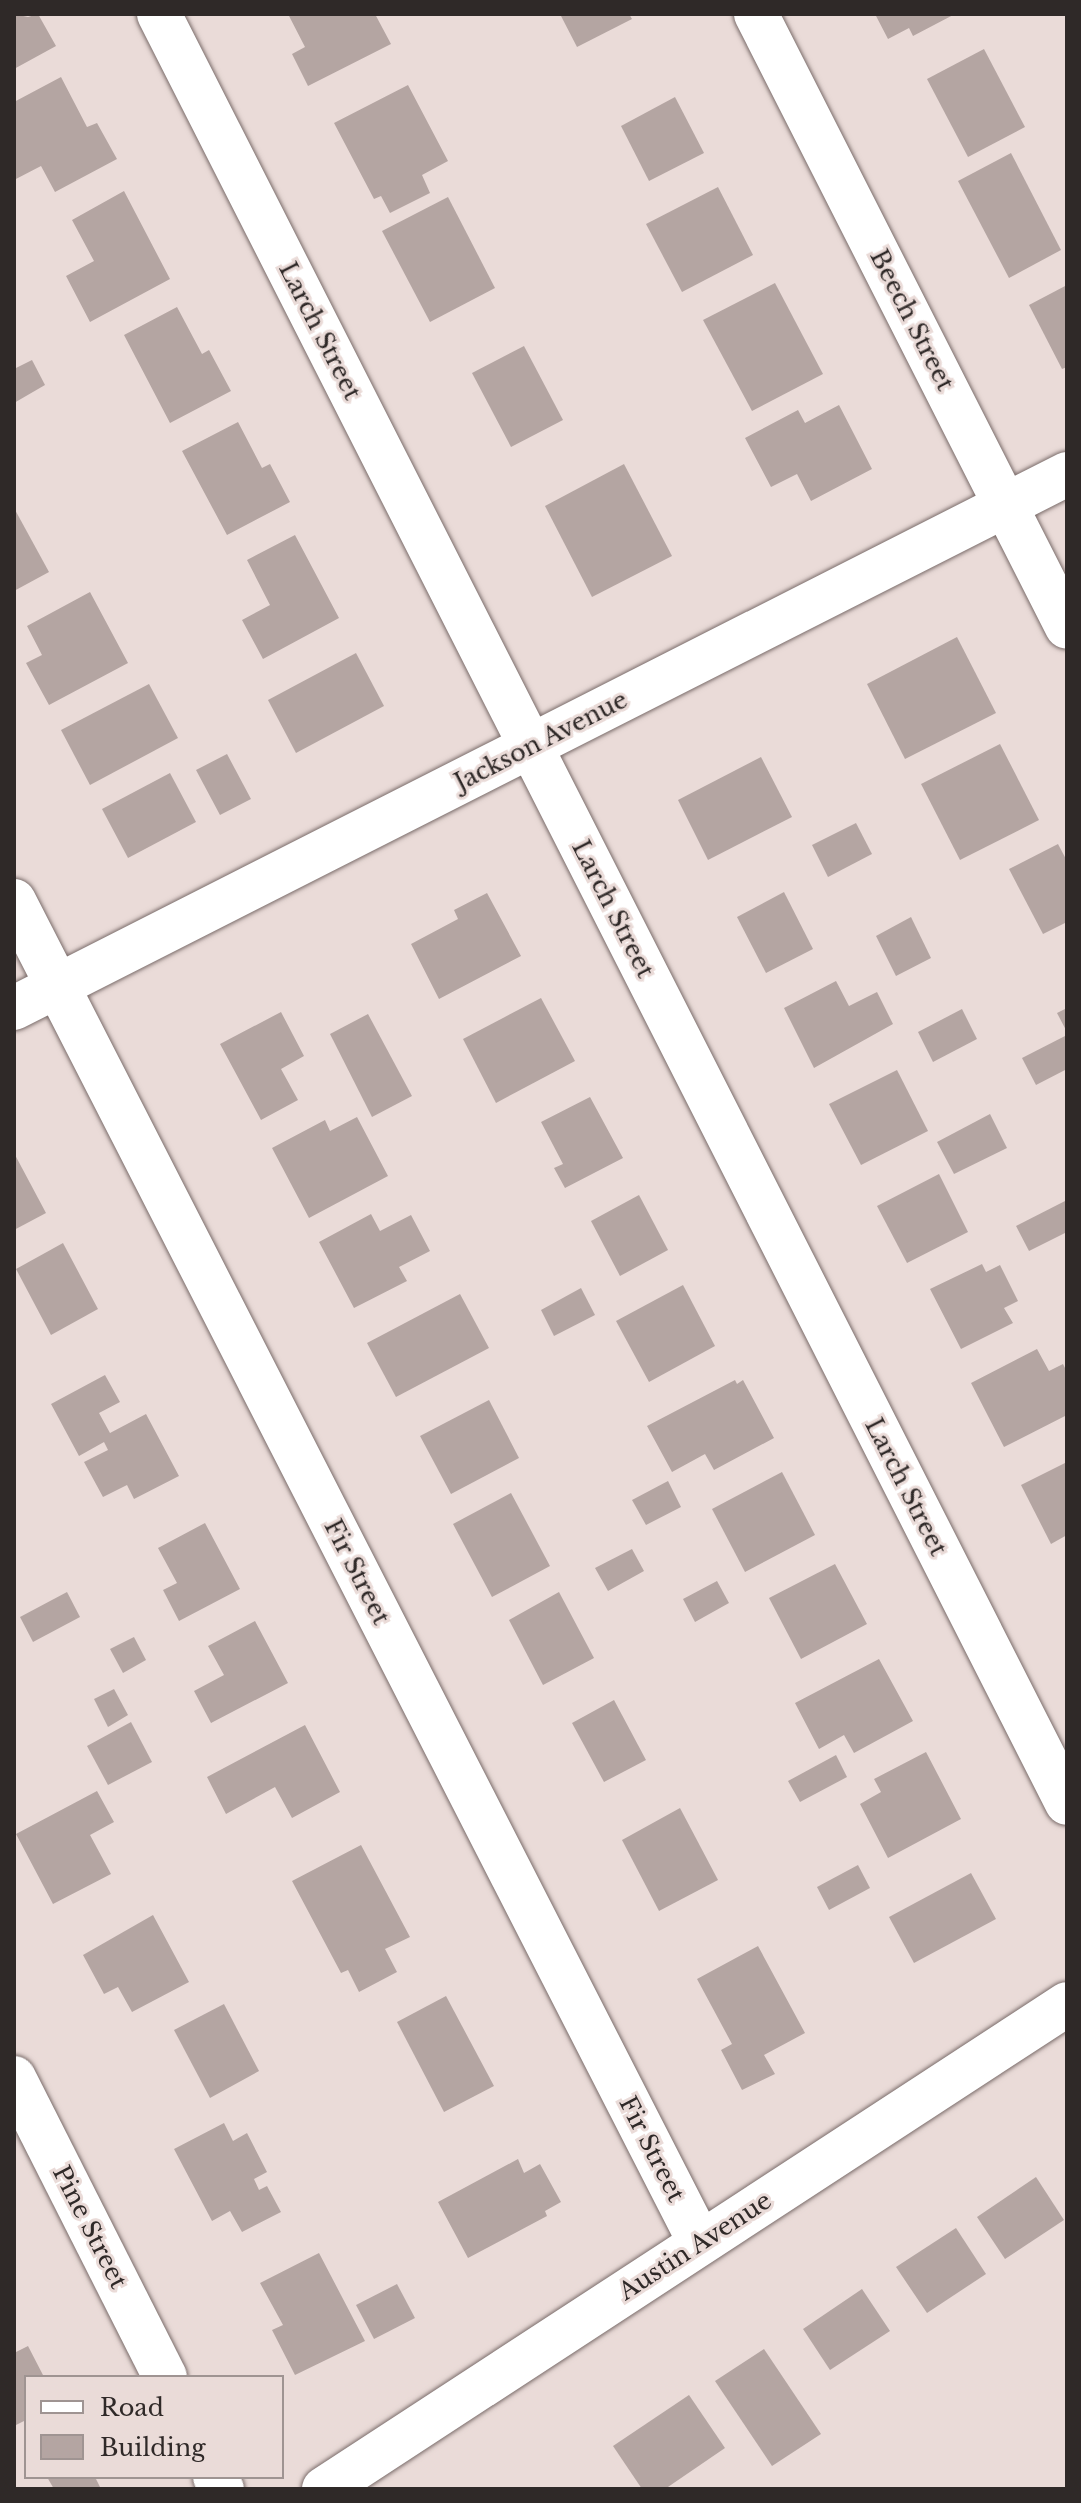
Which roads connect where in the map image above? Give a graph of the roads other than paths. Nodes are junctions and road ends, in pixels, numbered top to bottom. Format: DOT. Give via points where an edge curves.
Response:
graph roads {
  1 [pos="159,14"];
  2 [pos="756,14"];
  3 [pos="1067,474"];
  4 [pos="1006,505"];
  5 [pos="1067,627"];
  6 [pos="531,746"];
  7 [pos="14,901"];
  8 [pos="57,986"];
  9 [pos="14,1008"];
  10 [pos="1067,1803"];
  11 [pos="1067,2004"];
  12 [pos="14,2078"];
  13 [pos="700,2243"];
  14 [pos="164,2375"];
  15 [pos="324,2489"];
  1 -- 6 [label="street, Larch Street"];
  2 -- 4 [label="street, Beech Street"];
  3 -- 4 [label="street, Jackson Avenue"];
  4 -- 5 [label="street, Beech Street"];
  4 -- 6 [label="street, Jackson Avenue"];
  6 -- 8 [label="street, Jackson Avenue"];
  6 -- 10 [label="street, Larch Street"];
  7 -- 8 [label="street, Fir Street"];
  8 -- 9 [label="street, Jackson Avenue"];
  8 -- 13 [label="street, Fir Street"];
  11 -- 13 [label="street, Austin Avenue"];
  12 -- 14 [label="street, Pine Street"];
  13 -- 15 [label="street, Austin Avenue"];
}
